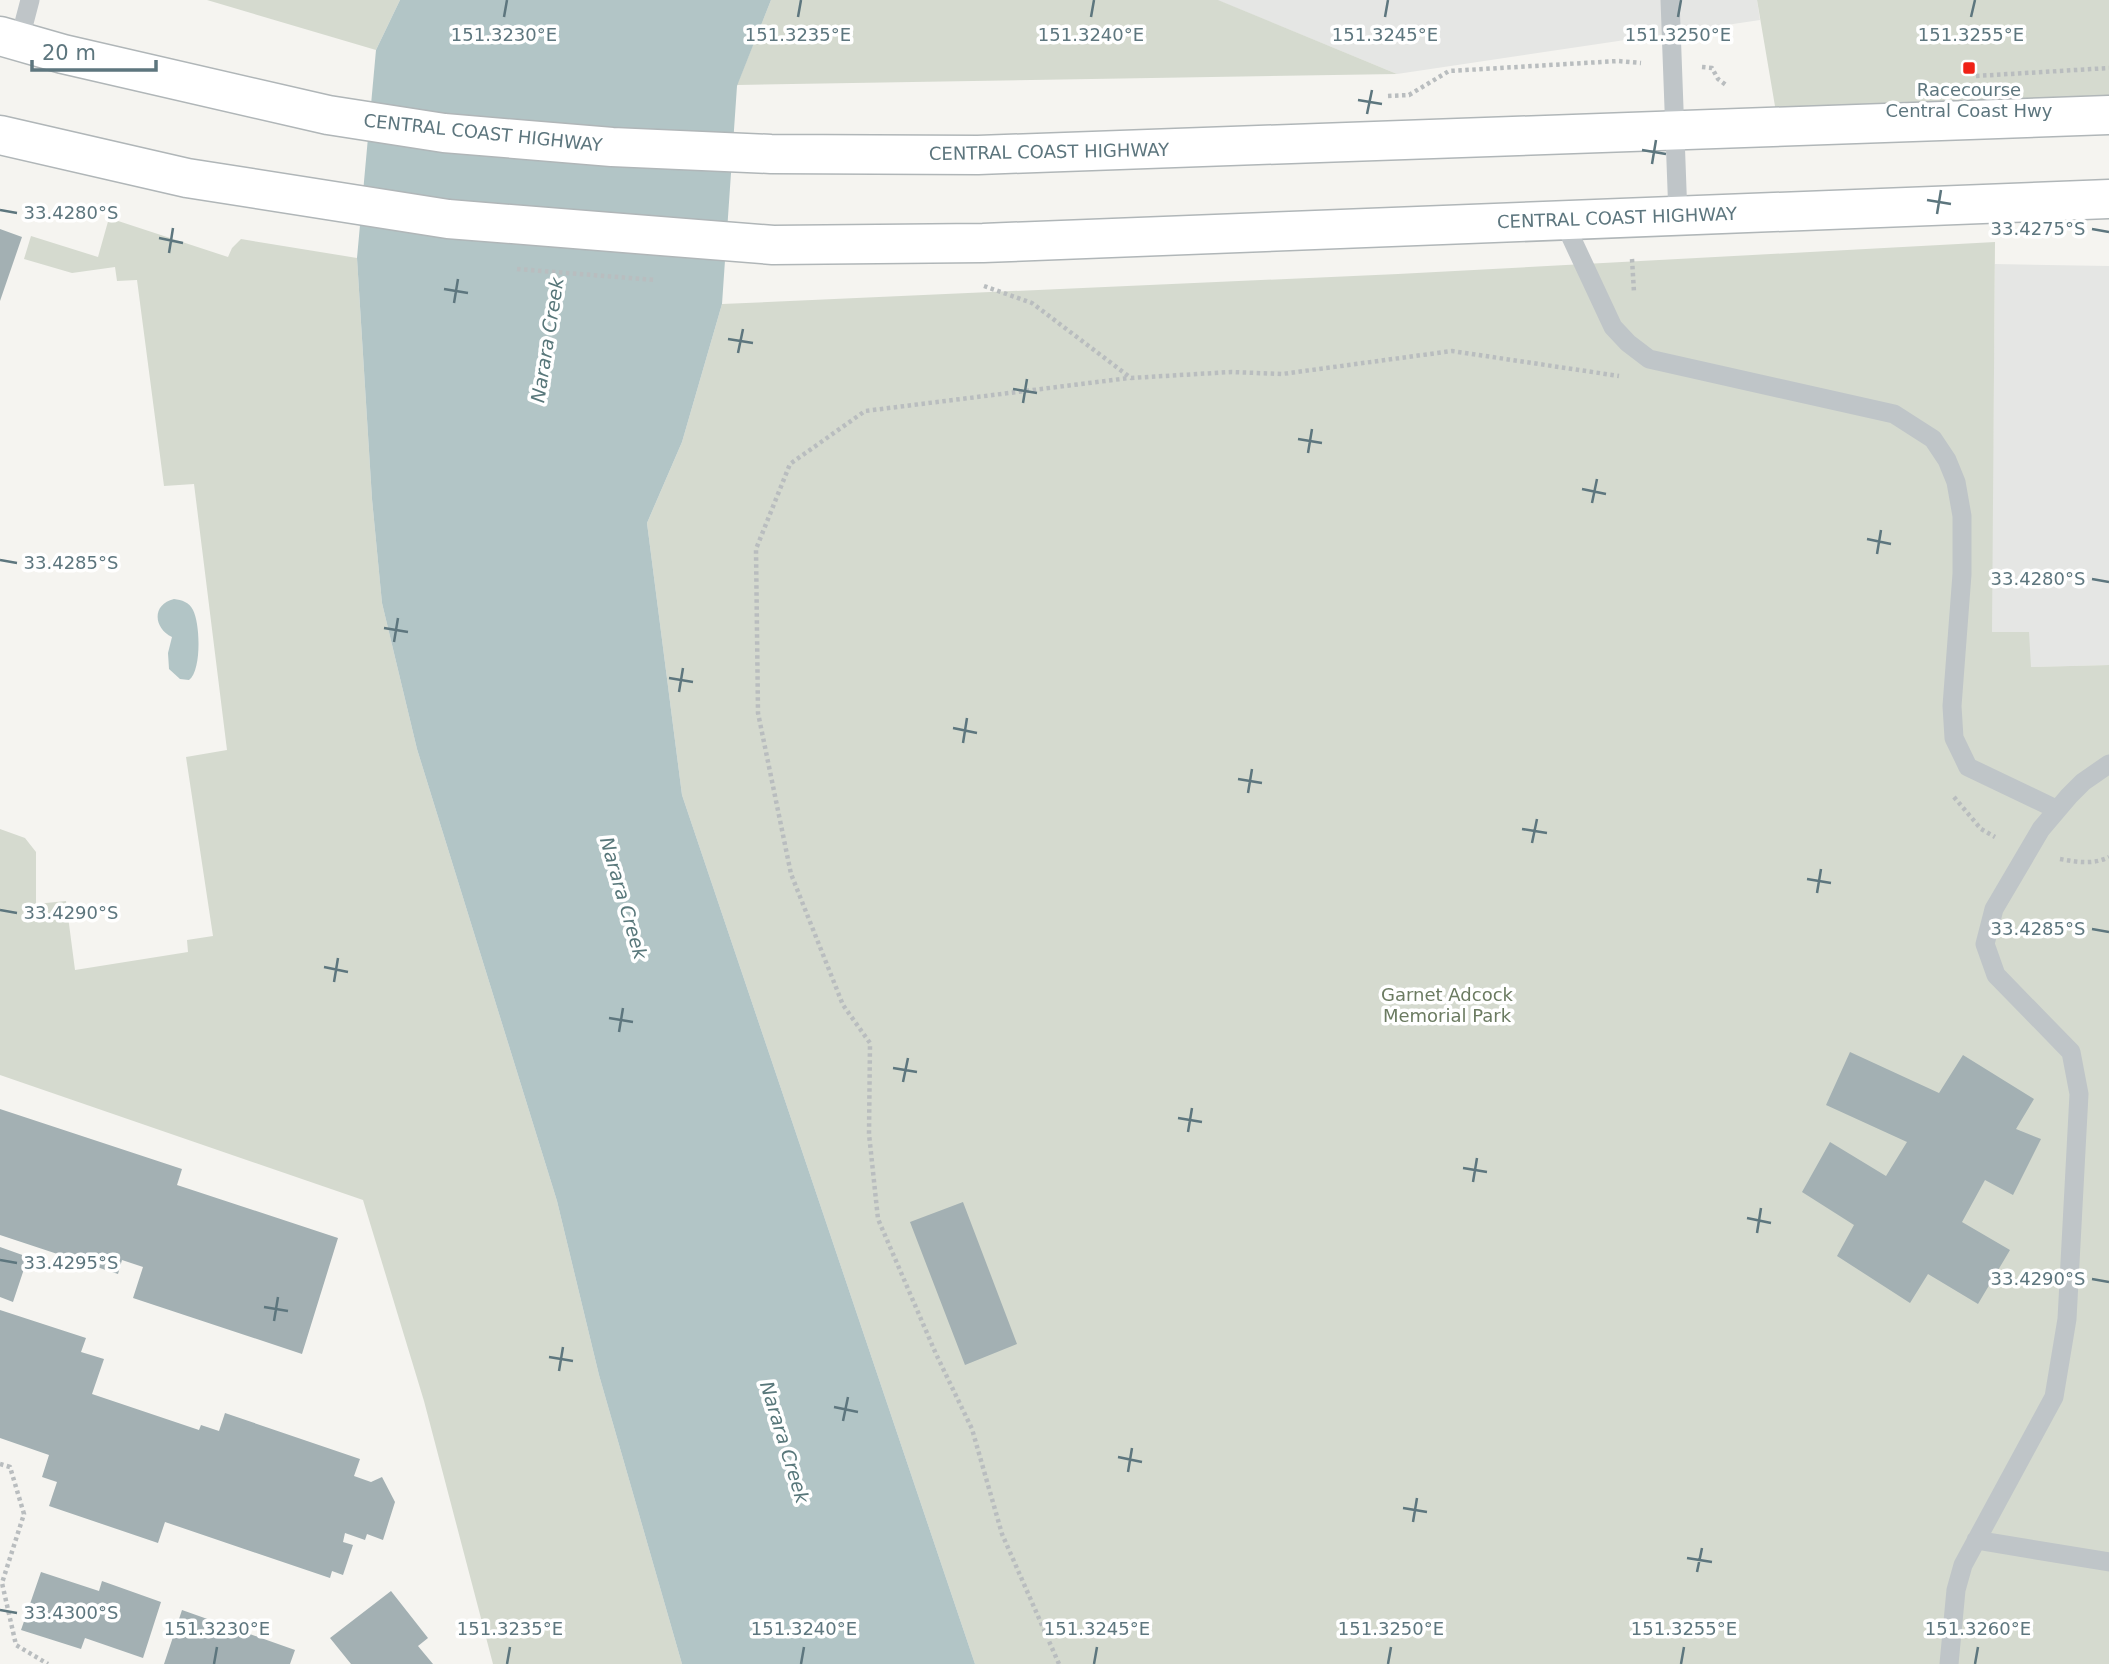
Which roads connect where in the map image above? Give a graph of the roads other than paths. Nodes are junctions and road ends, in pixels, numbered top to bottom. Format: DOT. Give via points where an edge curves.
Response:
graph roads {
  1 [pos="30,0"];
  2 [pos="1670,0"];
  3 [pos="9,39"];
  4 [pos="2109,115"];
  5 [pos="1674,132"];
  6 [pos="0,135"];
  7 [pos="2109,199"];
  8 [pos="1678,216"];
  9 [pos="1563,220"];
  10 [pos="2109,764"];
  11 [pos="2056,809"];
  12 [pos="1976,1540"];
  13 [pos="2109,1562"];
  14 [pos="1949,1664"];
  1 -- 3 [label="lane"];
  2 -- 5 [label="lane"];
  3 -- 5 [label="highway, CENTRAL COAST HIGHWAY" via="328,115 444,132 612,147 771,154 978,155"];
  4 -- 5 [label="highway, CENTRAL COAST HIGHWAY"];
  5 -- 8 [label="lane"];
  6 -- 9 [label="highway, CENTRAL COAST HIGHWAY" via="187,178 339,203 474,222 773,245 983,243"];
  7 -- 8 [label="highway, CENTRAL COAST HIGHWAY"];
  8 -- 9 [label="highway, CENTRAL COAST HIGHWAY"];
  9 -- 11 [label="lane" via="1613,327 1649,359 1894,414 1933,439 1956,482 1962,516 1954,738 1968,767"];
  10 -- 11 [label="lane"];
  11 -- 12 [label="lane" via="1994,909 1985,944 1996,975 2071,1052 2079,1094 2067,1319 2054,1397"];
  12 -- 13 [label="lane"];
  12 -- 14 [label="lane" via="1956,1590"];
}
